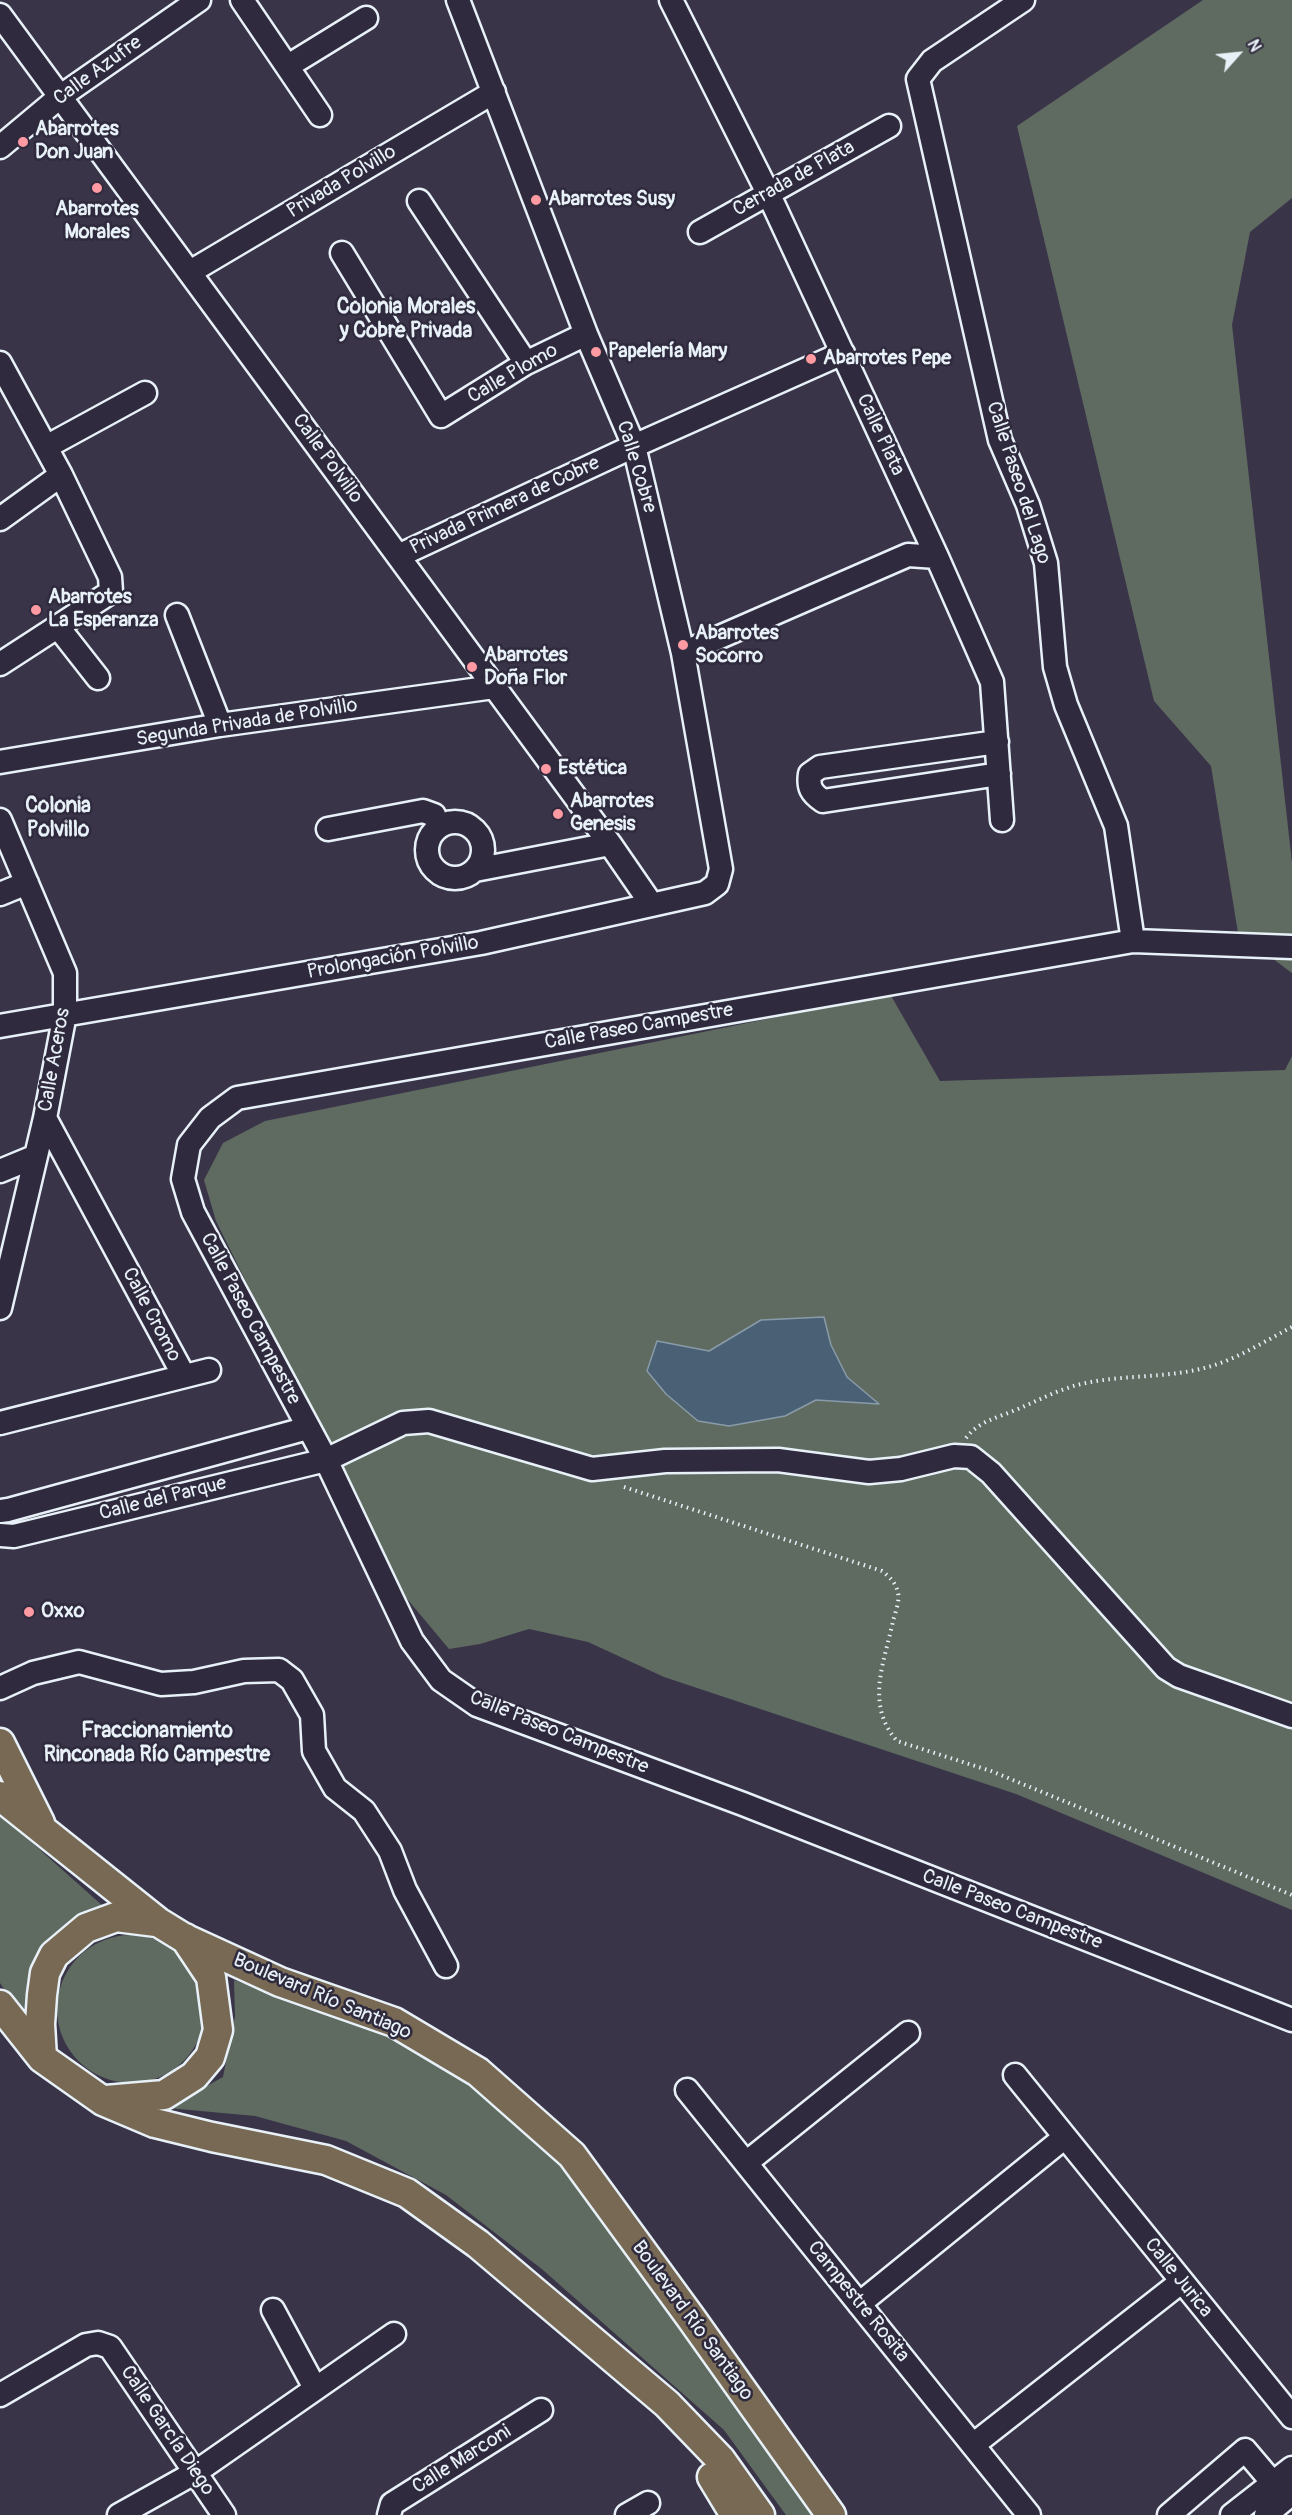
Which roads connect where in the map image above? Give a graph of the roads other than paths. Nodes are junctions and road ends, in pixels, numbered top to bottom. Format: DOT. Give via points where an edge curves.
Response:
graph roads {
  1 [pos="199,0"];
  2 [pos="243,0"];
  3 [pos="458,0"];
  4 [pos="671,0"];
  5 [pos="1023,0"];
  6 [pos="0,15"];
  7 [pos="366,18"];
  8 [pos="288,66"];
  9 [pos="494,92"];
  10 [pos="61,96"];
  11 [pos="320,115"];
  12 [pos="889,126"];
  13 [pos="0,147"];
  14 [pos="768,195"];
  15 [pos="419,201"];
  16 [pos="700,232"];
  17 [pos="342,253"];
  18 [pos="189,272"];
  19 [pos="586,334"];
  20 [pos="843,353"];
  21 [pos="526,363"];
  22 [pos="0,365"];
  23 [pos="145,393"];
  24 [pos="634,446"];
  25 [pos="46,447"];
  26 [pos="61,475"];
  27 [pos="918,518"];
  28 [pos="0,519"];
  29 [pos="908,555"];
  30 [pos="398,556"];
  31 [pos="938,556"];
  32 [pos="177,615"];
  33 [pos="58,627"];
  34 [pos="683,653"];
  35 [pos="0,664"];
  36 [pos="98,678"];
  37 [pos="494,687"];
  38 [pos="220,725"];
  39 [pos="997,742"];
  40 [pos="0,762"];
  41 [pos="999,774"];
  42 [pos="0,820"];
  43 [pos="1002,820"];
  44 [pos="439,827"];
  45 [pos="328,829"];
  46 [pos="610,844"];
  47 [pos="475,870"];
  48 [pos="27,883"];
  49 [pos="717,884"];
  50 [pos="0,894"];
  51 [pos="652,905"];
  52 [pos="1133,941"];
  53 [pos="1292,947"];
  54 [pos="65,1014"];
  55 [pos="0,1026"];
  56 [pos="45,1118"];
  57 [pos="34,1157"];
  58 [pos="0,1171"];
  59 [pos="0,1308"];
  60 [pos="209,1370"];
  61 [pos="184,1376"];
  62 [pos="0,1423"];
  63 [pos="308,1428"];
  64 [pos="326,1460"];
  65 [pos="170,1466"];
  66 [pos="178,1495"];
  67 [pos="0,1510"];
  68 [pos="0,1535"];
  69 [pos="0,1688"];
  70 [pos="1292,1716"];
  71 [pos="0,1743"];
  72 [pos="0,1796"];
  73 [pos="45,1833"];
  74 [pos="158,1922"];
  75 [pos="184,1938"];
  76 [pos="446,1966"];
  77 [pos="0,2005"];
  78 [pos="1292,2020"];
  79 [pos="908,2033"];
  80 [pos="42,2058"];
  81 [pos="1015,2076"];
  82 [pos="687,2090"];
  83 [pos="104,2101"];
  84 [pos="1065,2137"];
  85 [pos="746,2163"];
  86 [pos="1181,2282"];
  87 [pos="859,2304"];
  88 [pos="273,2310"];
  89 [pos="394,2334"];
  90 [pos="315,2388"];
  91 [pos="0,2395"];
  92 [pos="667,2404"];
  93 [pos="541,2410"];
  94 [pos="1292,2417"];
  95 [pos="973,2445"];
  96 [pos="1292,2468"];
  97 [pos="196,2472"];
  98 [pos="1283,2488"];
  99 [pos="648,2503"];
  100 [pos="832,2510"];
  101 [pos="119,2515"];
  102 [pos="224,2515"];
  103 [pos="388,2515"];
  104 [pos="627,2515"];
  105 [pos="735,2515"];
  106 [pos="760,2515"];
  107 [pos="1029,2515"];
  108 [pos="1169,2515"];
  109 [pos="1232,2515"];
  110 [pos="1266,2515"];
  1 -- 10 [label="street, Calle Azufre"];
  2 -- 8 [label="street"];
  3 -- 9 [label="street, Calle Cobre"];
  4 -- 14 [label="street, Calle Plata"];
  5 -- 52 [label="street, Calle Paseo del Lago" via="932,61 918,79 1000,440 1028,505 1046,563 1055,667 1065,705 1116,826"];
  6 -- 10 [label="street, Calle Polvillo"];
  7 -- 8 [label="street"];
  8 -- 11 [label="street"];
  9 -- 18 [label="street, Privada Polvillo"];
  9 -- 19 [label="street, Calle Cobre"];
  10 -- 13 [label="street, Calle Azufre"];
  10 -- 18 [label="street, Calle Polvillo"];
  12 -- 14 [label="street, Cerrada de Plata"];
  14 -- 16 [label="street, Cerrada de Plata"];
  14 -- 20 [label="street, Calle Plata"];
  15 -- 21 [label="street"];
  17 -- 21 [label="street, Calle Plomo" via="441,416"];
  18 -- 30 [label="street, Calle Polvillo"];
  19 -- 21 [label="street, Calle Plomo"];
  19 -- 24 [label="street, Calle Cobre"];
  20 -- 24 [label="street, Privada Primera de Cobre"];
  20 -- 27 [label="street, Calle Plata"];
  22 -- 25 [label="street"];
  23 -- 25 [label="street"];
  24 -- 30 [label="street, Privada Primera de Cobre"];
  24 -- 34 [label="street, Calle Cobre"];
  25 -- 26 [label="street"];
  26 -- 28 [label="street"];
  26 -- 33 [label="street" via="110,577 111,592"];
  27 -- 29 [label="street" via="916,537"];
  27 -- 31 [label="street, Calle Plata"];
  29 -- 31 [label="street"];
  29 -- 34 [label="street"];
  30 -- 37 [label="street, Calle Polvillo"];
  31 -- 39 [label="street, Calle Plata" via="992,682"];
  32 -- 38 [label="street"];
  33 -- 35 [label="street"];
  33 -- 36 [label="street"];
  34 -- 49 [label="street, Calle Cobre" via="721,869"];
  37 -- 38 [label="street, Segunda Privada de Polvillo"];
  37 -- 46 [label="street, Calle Polvillo"];
  38 -- 40 [label="street, Segunda Privada de Polvillo"];
  39 -- 41 [label="street, Calle Plata"];
  39 -- 41 [label="street" via="820,766 810,774 808,785 813,795 823,801"];
  41 -- 43 [label="street, Calle Plata"];
  42 -- 48 [label="street, Calle Aceros"];
  44 -- 45 [label="street" via="434,815 423,810"];
  44 -- 47 [label="street" via="455,822 477,834 483,852"];
  44 -- 47 [label="street" via="427,850 433,868 458,878"];
  46 -- 47 [label="street"];
  46 -- 51 [label="street, Calle Polvillo"];
  48 -- 50 [label="street"];
  48 -- 54 [label="street, Calle Aceros" via="66,973"];
  49 -- 51 [label="street, Prolongación Polvillo" via="705,893"];
  51 -- 54 [label="street, Prolongación Polvillo" via="481,943"];
  52 -- 53 [label="street, Calle Paseo Campestre"];
  52 -- 63 [label="street, Calle Paseo Campestre" via="237,1098 210,1118 189,1145 183,1179 193,1212"];
  54 -- 55 [label="street, Prolongación Polvillo"];
  54 -- 56 [label="street, Calle Aceros"];
  56 -- 57 [label="street, Calle Aceros"];
  56 -- 61 [label="street, Calle Cromo"];
  57 -- 58 [label="street"];
  57 -- 59 [label="street, Calle Aceros"];
  60 -- 61 [label="street"];
  61 -- 62 [label="street, Calle Cromo"];
  63 -- 64 [label="street, Calle Paseo Campestre"];
  63 -- 65 [label="street, Calle del Parque"];
  64 -- 66 [label="street, Calle del Parque"];
  64 -- 70 [label="street, Calle del Parque" via="403,1423 429,1421 592,1469 665,1461 778,1460 870,1472 954,1456 971,1458 991,1473 1166,1668"];
  64 -- 78 [label="street, Calle Paseo Campestre" via="412,1641 441,1680 477,1705 743,1804"];
  65 -- 66 [label="street"];
  65 -- 67 [label="street, Calle del Parque"];
  66 -- 68 [label="street, Calle del Parque" via="14,1536"];
  69 -- 76 [label="street" via="33,1673 80,1662 161,1684 194,1682 244,1671 279,1670 292,1680 312,1715 314,1751 329,1779 364,1811 390,1851 405,1890"];
  71 -- 73 [label="main road"];
  72 -- 73 [label="main road, Boulevard Río Santiago"];
  73 -- 74 [label="main road, Boulevard Río Santiago"];
  74 -- 75 [label="main road, Boulevard Río Santiago"];
  74 -- 80 [label="main road" via="116,1917 86,1928 54,1955 45,1973 40,2024"];
  75 -- 83 [label="main road" via="211,1977 218,2031 210,2058 194,2076 164,2095"];
  75 -- 100 [label="main road, Boulevard Río Santiago" via="280,1982 394,2022 478,2072 495,2087 572,2155"];
  77 -- 80 [label="main road"];
  79 -- 85 [label="street"];
  80 -- 83 [label="main road"];
  81 -- 84 [label="street, Calle Jurica"];
  82 -- 85 [label="street, Campestre Rosita"];
  83 -- 92 [label="main road" via="155,2123 326,2160 407,2193 478,2244"];
  84 -- 86 [label="street, Calle Jurica"];
  84 -- 87 [label="street"];
  85 -- 87 [label="street, Campestre Rosita"];
  86 -- 94 [label="street, Calle Jurica"];
  86 -- 95 [label="street"];
  87 -- 95 [label="street, Campestre Rosita"];
  88 -- 90 [label="street"];
  89 -- 90 [label="street"];
  90 -- 97 [label="street"];
  91 -- 97 [label="street, Calle García Diego" via="86,2345 110,2347"];
  92 -- 105 [label="main road"];
  92 -- 106 [label="main road" via="721,2460"];
  93 -- 103 [label="street, Calle Marconi" via="392,2504"];
  95 -- 107 [label="street, Campestre Rosita"];
  96 -- 98 [label="street"];
  97 -- 101 [label="street"];
  97 -- 102 [label="street, Calle García Diego"];
  98 -- 108 [label="street" via="1245,2450"];
  98 -- 109 [label="street"];
  98 -- 110 [label="street"];
  99 -- 104 [label="street"];
}
